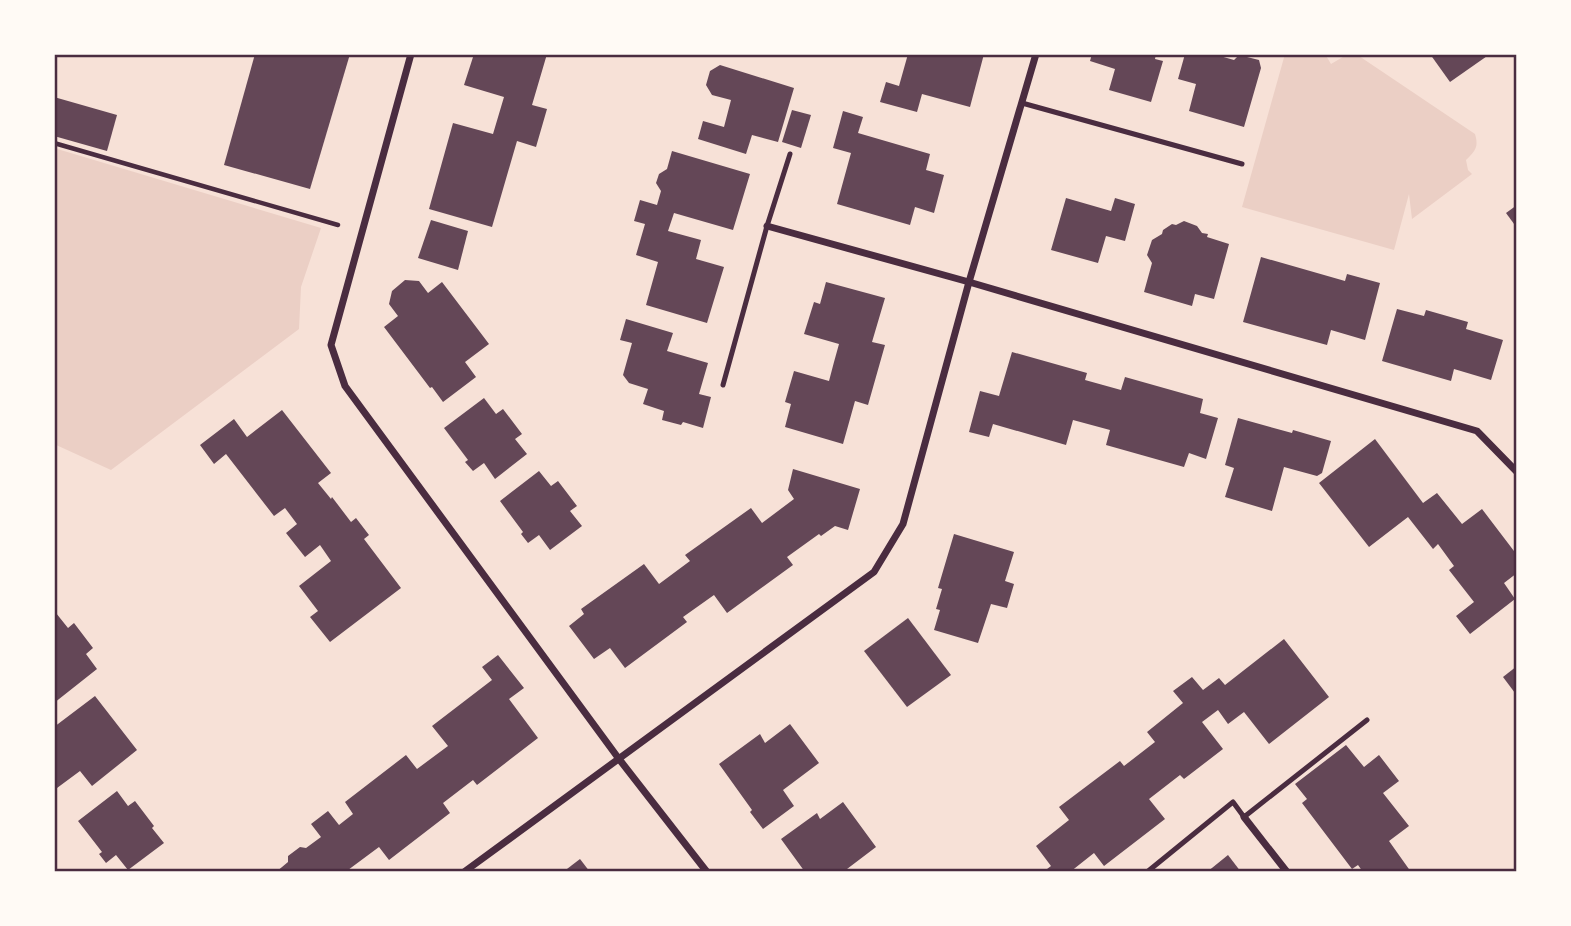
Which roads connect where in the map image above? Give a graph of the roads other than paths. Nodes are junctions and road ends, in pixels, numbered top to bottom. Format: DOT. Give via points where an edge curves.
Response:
graph roads {
  1 [pos="411,54"];
  2 [pos="1037,54"];
  3 [pos="1022,103"];
  4 [pos="790,154"];
  5 [pos="1242,164"];
  6 [pos="767,226"];
  7 [pos="969,282"];
  8 [pos="723,385"];
  9 [pos="1517,472"];
  10 [pos="1367,720"];
  11 [pos="619,759"];
  12 [pos="1244,817"];
  13 [pos="464,872"];
  14 [pos="707,872"];
  15 [pos="1147,872"];
  16 [pos="1287,872"];
  1 -- 11 [label="street" via="331,345 345,386"];
  2 -- 3 [label="street"];
  3 -- 5 [label="lane"];
  3 -- 7 [label="street"];
  4 -- 6 [label="lane"];
  6 -- 7 [label="street"];
  6 -- 8 [label="lane"];
  7 -- 9 [label="street" via="1477,431"];
  7 -- 11 [label="street" via="903,524 874,572"];
  10 -- 12 [label="lane"];
  11 -- 13 [label="street"];
  11 -- 14 [label="street"];
  12 -- 15 [label="lane" via="1233,802"];
  12 -- 16 [label="street"];
}
